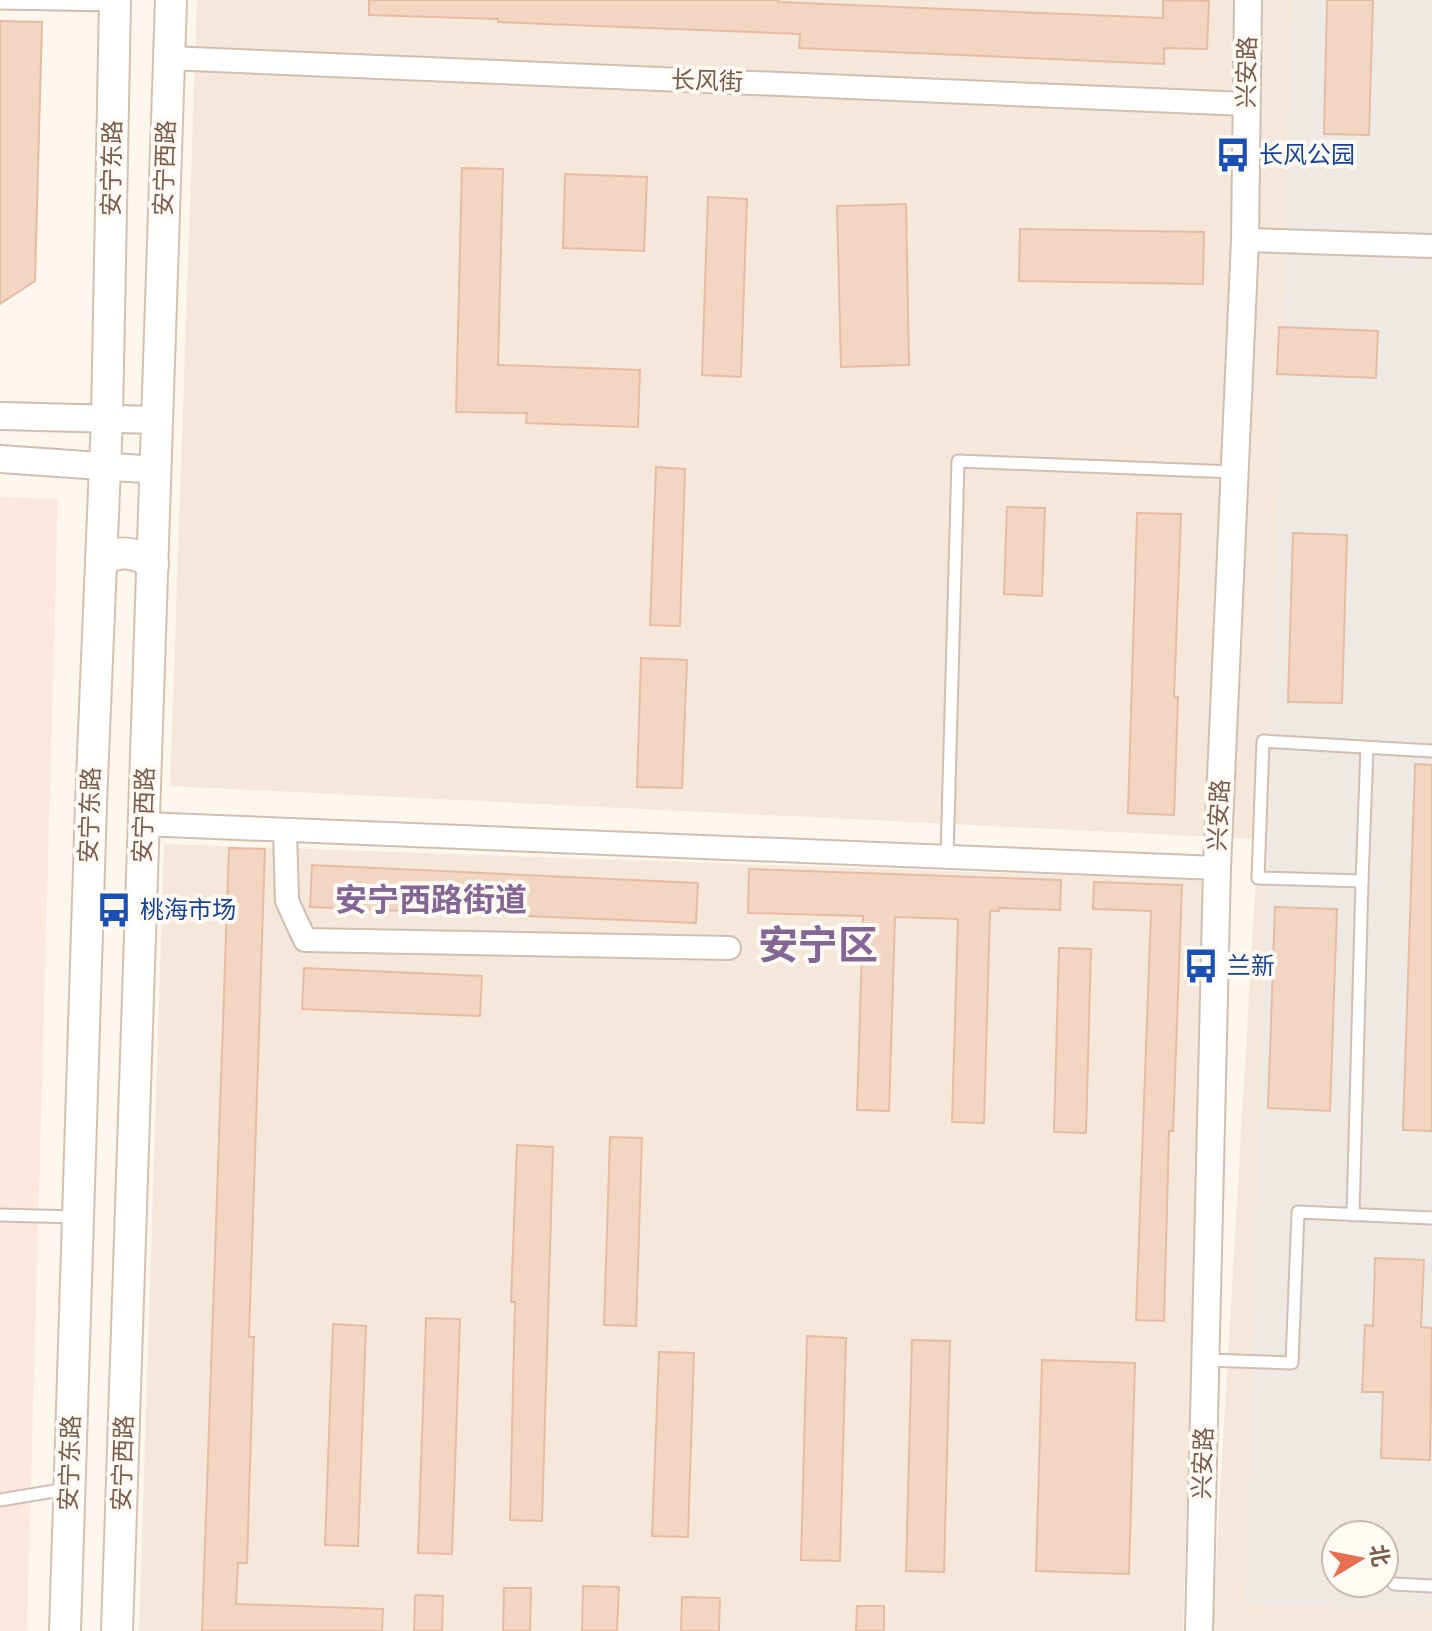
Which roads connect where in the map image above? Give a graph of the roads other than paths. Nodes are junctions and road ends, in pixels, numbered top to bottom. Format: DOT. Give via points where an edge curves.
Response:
graph roads {
  1 [pos="171,0"];
  2 [pos="1248,0"];
  3 [pos="0,3"];
  4 [pos="115,3"];
  5 [pos="168,58"];
  6 [pos="1246,104"];
  7 [pos="1245,240"];
  8 [pos="1432,246"];
  9 [pos="109,304"];
  10 [pos="161,309"];
  11 [pos="0,416"];
  12 [pos="107,418"];
  13 [pos="158,420"];
  14 [pos="0,459"];
  15 [pos="105,465"];
  16 [pos="157,470"];
  17 [pos="1234,472"];
  18 [pos="101,561"];
  19 [pos="153,565"];
  20 [pos="1367,748"];
  21 [pos="1432,751"];
  22 [pos="143,824"];
  23 [pos="285,830"];
  24 [pos="947,857"];
  25 [pos="1217,868"];
  26 [pos="1362,881"];
  27 [pos="729,948"];
  28 [pos="0,1215"];
  29 [pos="1353,1215"];
  30 [pos="78,1217"];
  31 [pos="1432,1218"];
  32 [pos="1206,1360"];
  33 [pos="69,1488"];
  34 [pos="0,1500"];
  35 [pos="1400,1584"];
  36 [pos="1432,1586"];
  37 [pos="65,1631"];
  38 [pos="117,1631"];
  39 [pos="1199,1631"];
  1 -- 5 [label="main road, 安宁西路"];
  2 -- 6 [label="street, 兴安路"];
  3 -- 4 [label="lane"];
  4 -- 9 [label="main road, 安宁东路"];
  5 -- 6 [label="street, 长风街"];
  5 -- 10 [label="main road, 安宁西路"];
  6 -- 7 [label="street, 兴安路"];
  7 -- 8 [label="street"];
  7 -- 17 [label="street, 兴安路"];
  9 -- 10 [label="main road" via="119,318 135,324 151,320"];
  9 -- 12 [label="main road, 安宁东路"];
  10 -- 13 [label="main road, 安宁西路"];
  11 -- 12 [label="street"];
  12 -- 13 [label="street"];
  12 -- 15 [label="main road, 安宁东路"];
  13 -- 16 [label="main road, 安宁西路"];
  14 -- 15 [label="street"];
  15 -- 16 [label="street"];
  15 -- 18 [label="main road, 安宁东路"];
  16 -- 19 [label="main road, 安宁西路"];
  17 -- 24 [label="lane" via="958,461"];
  17 -- 25 [label="street, 兴安路"];
  18 -- 19 [label="main road" via="132,554"];
  18 -- 30 [label="main road, 安宁东路"];
  19 -- 22 [label="main road, 安宁西路"];
  20 -- 21 [label="lane"];
  20 -- 26 [label="lane"];
  20 -- 26 [label="lane" via="1263,741 1258,878"];
  22 -- 23 [label="street"];
  22 -- 38 [label="main road, 安宁西路"];
  23 -- 24 [label="street"];
  23 -- 27 [label="street" via="287,901 305,940"];
  24 -- 25 [label="street"];
  25 -- 32 [label="street, 兴安路"];
  26 -- 29 [label="lane"];
  28 -- 30 [label="lane"];
  29 -- 31 [label="lane"];
  29 -- 32 [label="lane" via="1298,1212 1292,1363"];
  30 -- 33 [label="main road, 安宁东路"];
  32 -- 39 [label="street, 兴安路"];
  33 -- 34 [label="lane"];
  33 -- 37 [label="main road, 安宁东路"];
  35 -- 36 [label="lane"];
}
